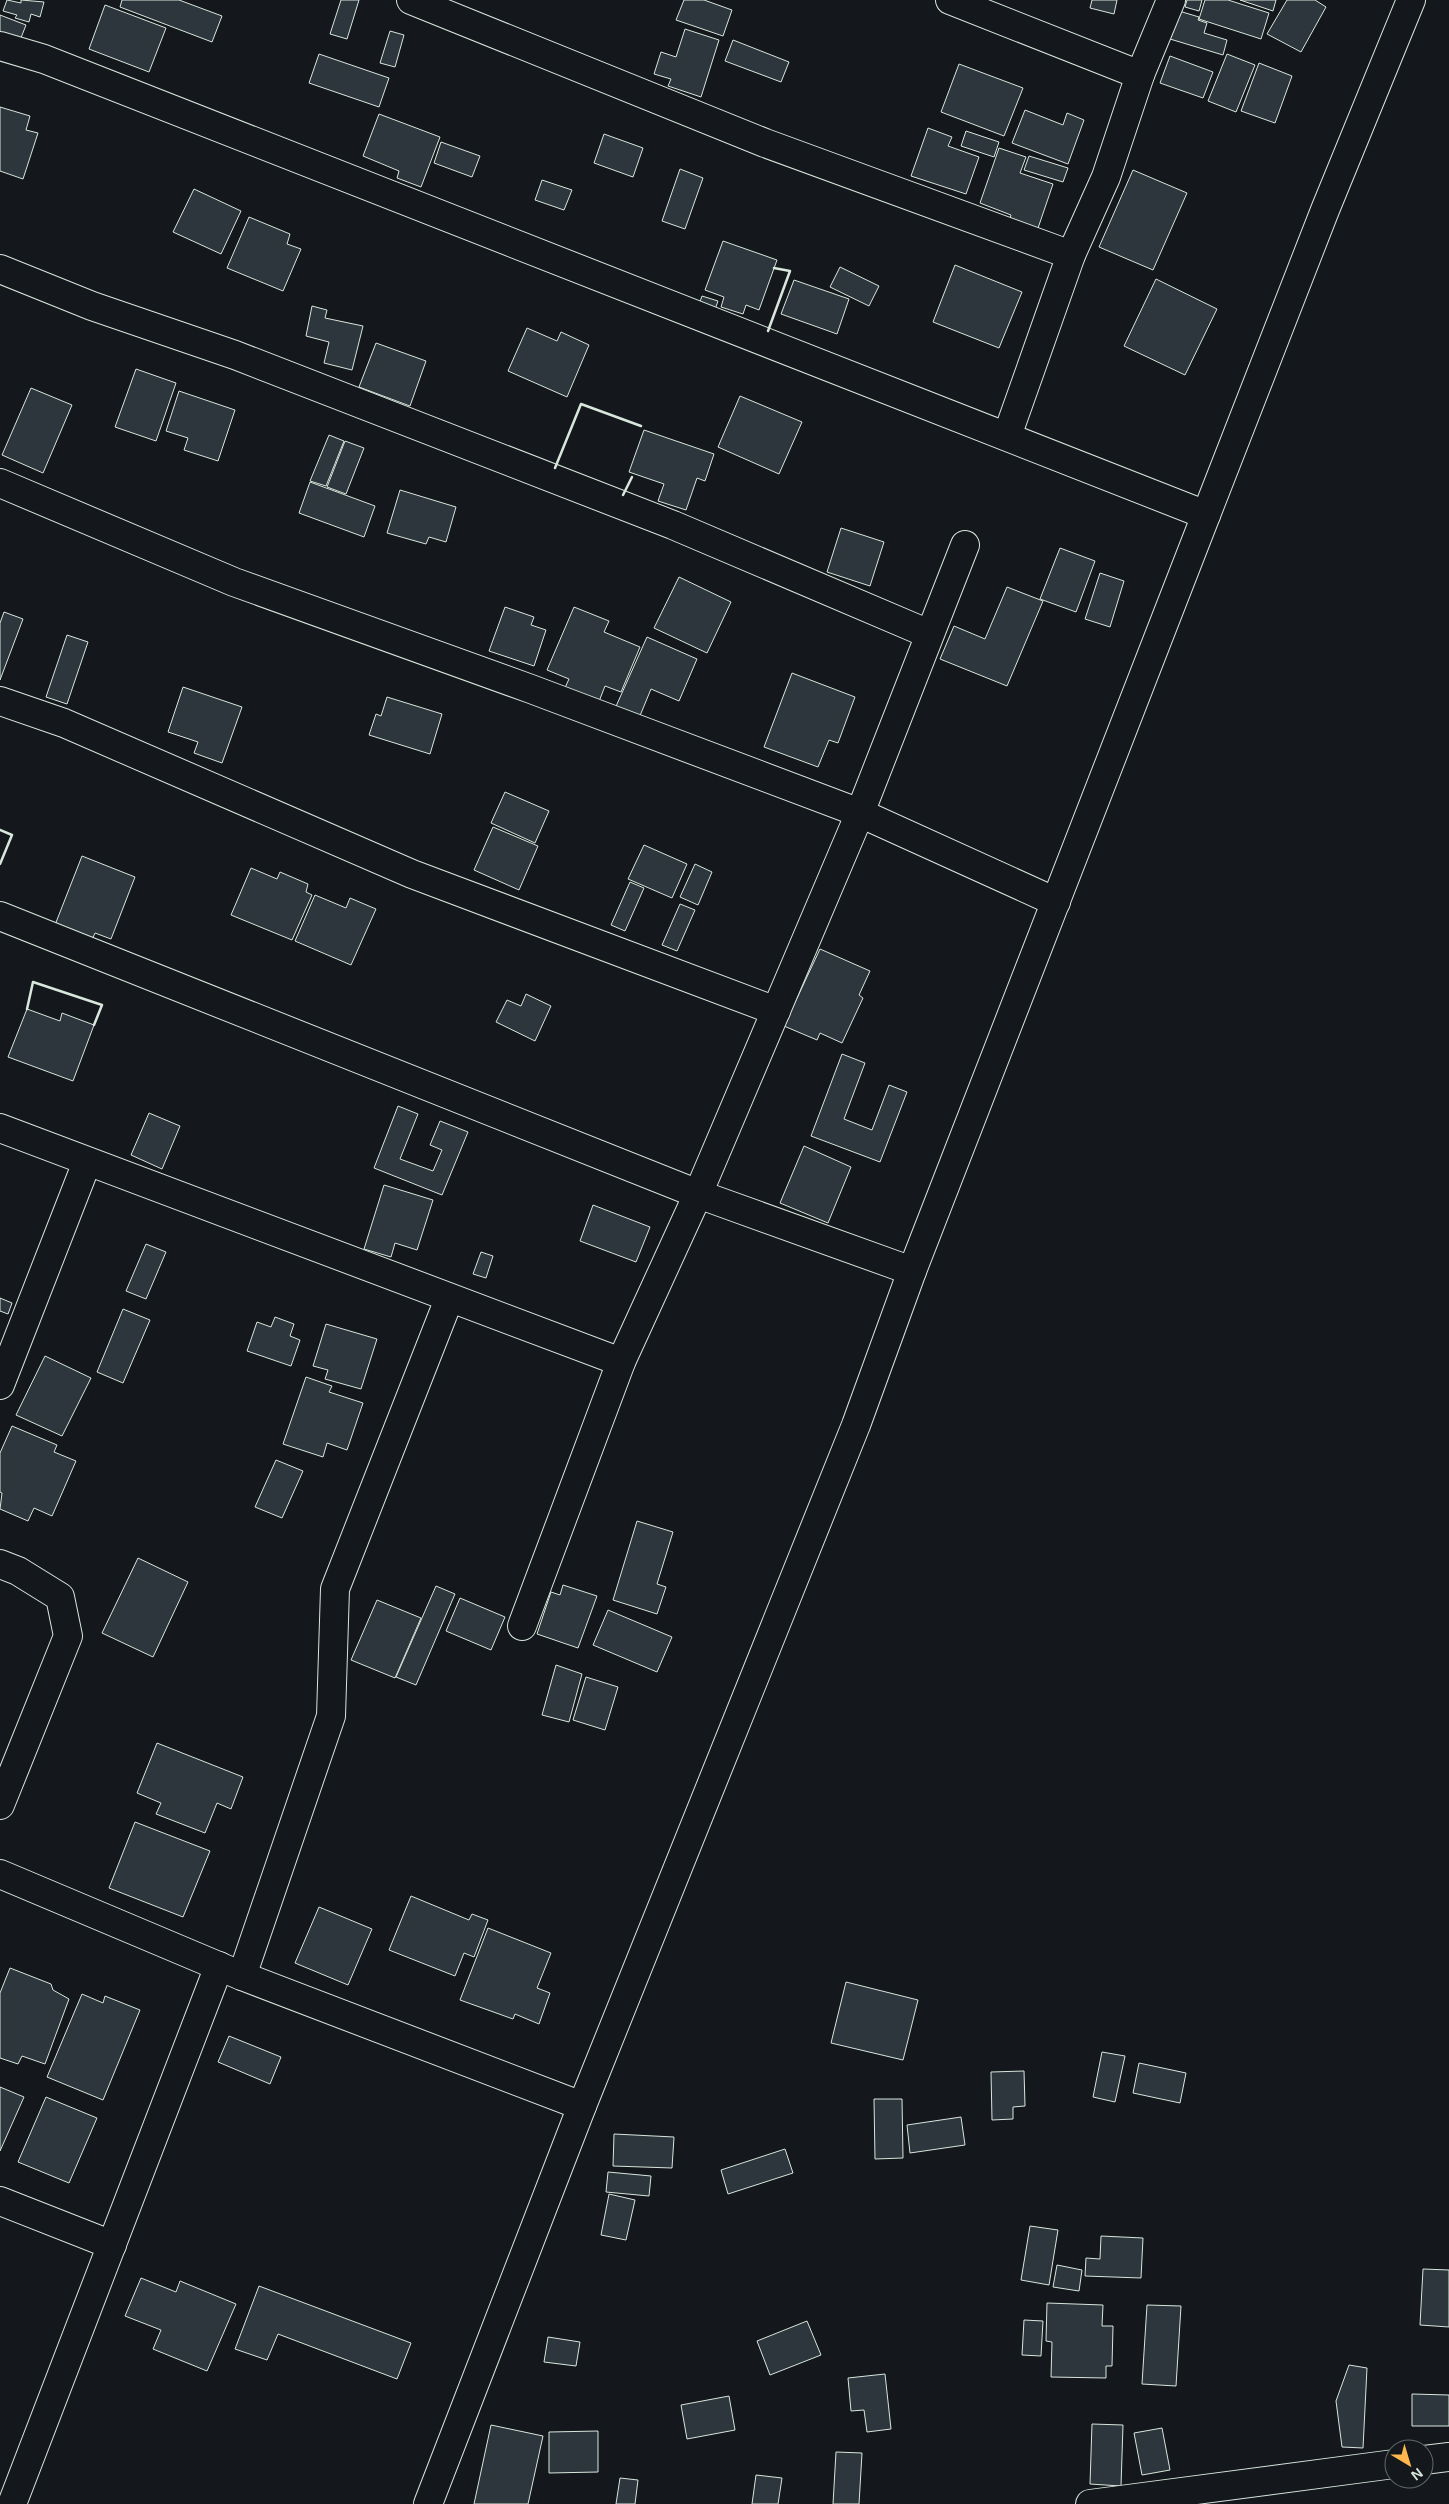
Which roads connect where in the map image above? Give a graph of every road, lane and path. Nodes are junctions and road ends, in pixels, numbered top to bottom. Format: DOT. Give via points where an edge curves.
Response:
graph roads {
  1 [pos="411,0"];
  2 [pos="950,0"];
  3 [pos="1171,0"];
  4 [pos="1411,0"];
  5 [pos="0,46"];
  6 [pos="1140,76"];
  7 [pos="1071,255"];
  8 [pos="0,268"];
  9 [pos="1007,436"];
  10 [pos="0,483"];
  11 [pos="1206,515"];
  12 [pos="965,546"];
  13 [pos="930,634"];
  14 [pos="0,701"];
  15 [pos="860,813"];
  16 [pos="1056,902"];
  17 [pos="0,916"];
  18 [pos="776,1011"];
  19 [pos="0,1128"];
  20 [pos="87,1162"];
  21 [pos="698,1194"];
  22 [pos="912,1271"];
  23 [pos="449,1299"];
  24 [pos="621,1362"];
  25 [pos="0,1385"];
  26 [pos="0,1564"];
  27 [pos="522,1626"];
  28 [pos="0,1806"];
  29 [pos="0,1874"];
  30 [pos="231,1971"];
  31 [pos="582,2106"];
  32 [pos="0,2201"];
  33 [pos="112,2245"];
  34 [pos="1449,2457"];
  35 [pos="1434,2459"];
  36 [pos="1384,2465"];
  37 [pos="12,2504"];
  38 [pos="428,2504"];
  39 [pos="1090,2504"];
  1 -- 7 [label="street" via="765,143"];
  2 -- 6 [label="street"];
  3 -- 6 [label="street"];
  4 -- 11 [label="street"];
  5 -- 9 [label="street" via="44,59"];
  6 -- 7 [label="street" via="1106,177"];
  7 -- 9 [label="street"];
  8 -- 13 [label="street" via="92,306 234,355 673,525"];
  9 -- 11 [label="street"];
  10 -- 15 [label="street" via="234,582"];
  11 -- 16 [label="street"];
  12 -- 13 [label="street"];
  13 -- 15 [label="street"];
  14 -- 18 [label="street" via="64,723 412,874"];
  15 -- 16 [label="street"];
  15 -- 18 [label="street"];
  16 -- 22 [label="street"];
  17 -- 21 [label="street"];
  18 -- 21 [label="street"];
  19 -- 20 [label="street"];
  20 -- 23 [label="street"];
  20 -- 25 [label="street"];
  21 -- 22 [label="street"];
  21 -- 24 [label="street"];
  22 -- 31 [label="street" via="852,1434"];
  23 -- 24 [label="street"];
  23 -- 30 [label="street" via="335,1589 331,1716"];
  24 -- 27 [label="street"];
  26 -- 28 [label="street" via="18,1571 60,1597 68,1636"];
  29 -- 30 [label="street"];
  30 -- 31 [label="street"];
  30 -- 33 [label="street"];
  31 -- 38 [label="street"];
  32 -- 33 [label="street"];
  33 -- 37 [label="street"];
  34 -- 35 [label="street"];
  36 -- 39 [label="street"];
}
